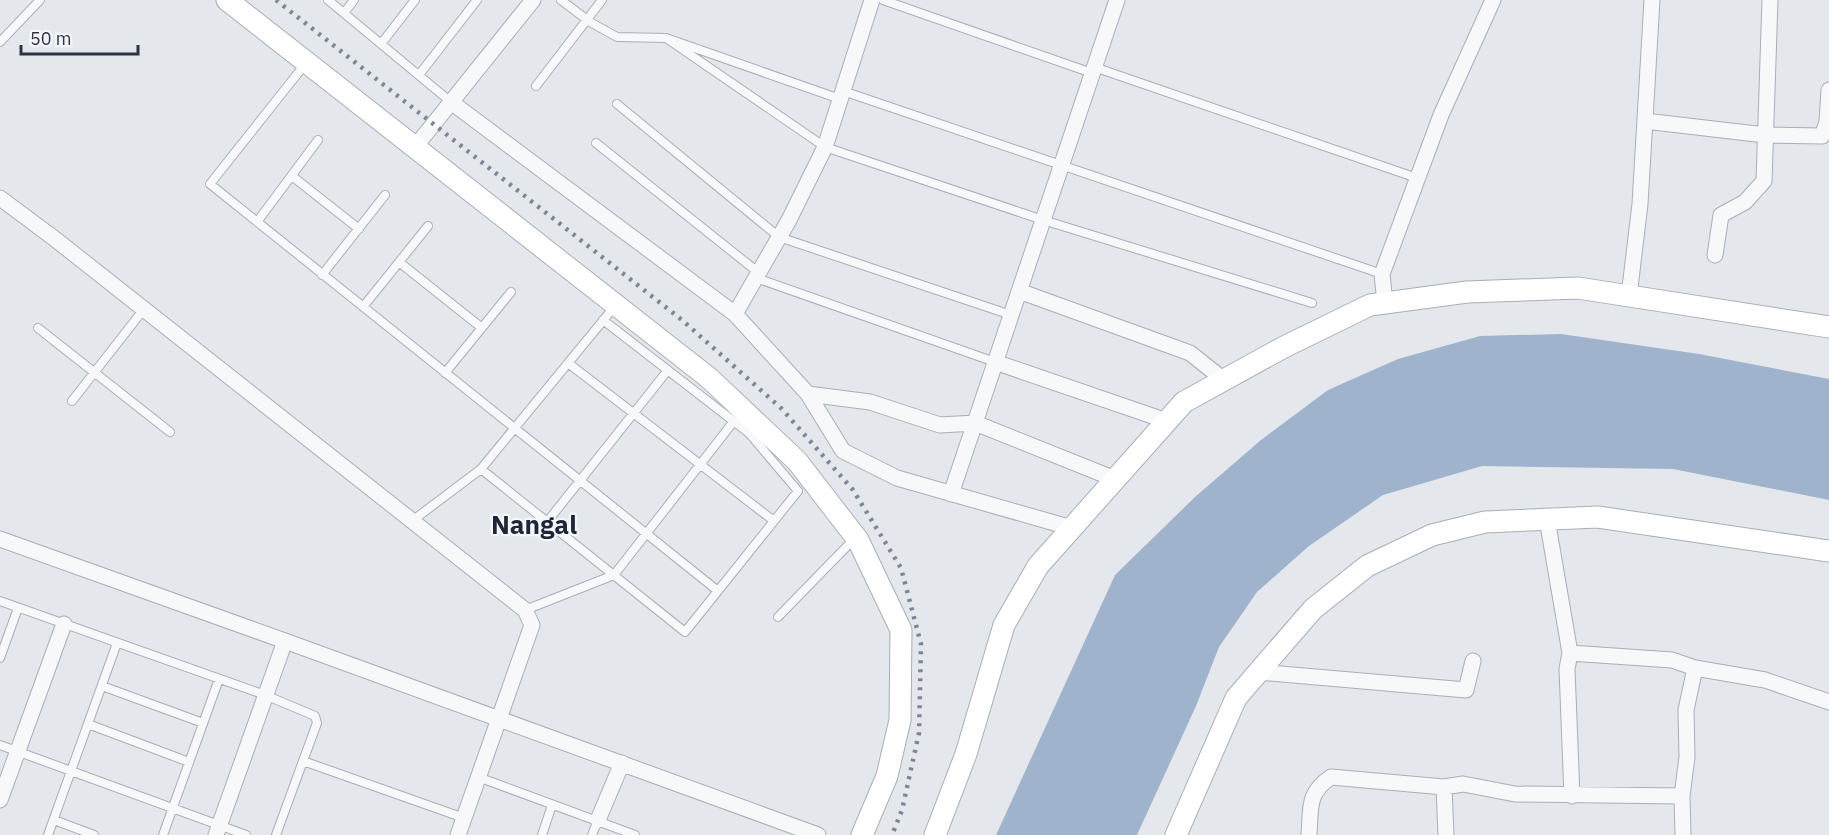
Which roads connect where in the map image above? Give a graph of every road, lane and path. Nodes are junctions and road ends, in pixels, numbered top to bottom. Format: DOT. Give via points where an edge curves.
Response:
graph roads {
  1 [pos="40,0"];
  2 [pos="227,0"];
  3 [pos="328,0"];
  4 [pos="354,0"];
  5 [pos="416,0"];
  6 [pos="477,0"];
  7 [pos="533,0"];
  8 [pos="561,0"];
  9 [pos="602,0"];
  10 [pos="872,0"];
  11 [pos="883,0"];
  12 [pos="1117,0"];
  13 [pos="1493,0"];
  14 [pos="1652,0"];
  15 [pos="1770,0"];
  16 [pos="344,13"];
  17 [pos="586,20"];
  18 [pos="666,38"];
  19 [pos="0,42"];
  20 [pos="381,44"];
  21 [pos="307,62"];
  22 [pos="1093,70"];
  23 [pos="419,75"];
  24 [pos="536,86"];
  25 [pos="1829,90"];
  26 [pos="842,95"];
  27 [pos="451,102"];
  28 [pos="617,104"];
  29 [pos="1645,121"];
  30 [pos="1765,135"];
  31 [pos="318,140"];
  32 [pos="596,143"];
  33 [pos="415,147"];
  34 [pos="825,147"];
  35 [pos="1061,165"];
  36 [pos="292,176"];
  37 [pos="1417,178"];
  38 [pos="386,195"];
  39 [pos="3,205"];
  40 [pos="1043,220"];
  41 [pos="256,222"];
  42 [pos="428,226"];
  43 [pos="359,229"];
  44 [pos="779,237"];
  45 [pos="1715,255"];
  46 [pos="399,262"];
  47 [pos="1382,274"];
  48 [pos="322,275"];
  49 [pos="757,275"];
  50 [pos="1019,291"];
  51 [pos="511,292"];
  52 [pos="1629,296"];
  53 [pos="1312,303"];
  54 [pos="1385,303"];
  55 [pos="363,307"];
  56 [pos="144,309"];
  57 [pos="609,312"];
  58 [pos="735,315"];
  59 [pos="1011,315"];
  60 [pos="1829,327"];
  61 [pos="38,328"];
  62 [pos="482,328"];
  63 [pos="995,362"];
  64 [pos="568,363"];
  65 [pos="668,370"];
  66 [pos="94,372"];
  67 [pos="446,373"];
  68 [pos="1224,380"];
  69 [pos="808,393"];
  70 [pos="72,401"];
  71 [pos="634,413"];
  72 [pos="734,421"];
  73 [pos="1167,421"];
  74 [pos="975,423"];
  75 [pos="514,428"];
  76 [pos="170,432"];
  77 [pos="700,464"];
  78 [pos="481,469"];
  79 [pos="1115,479"];
  80 [pos="580,481"];
  81 [pos="951,494"];
  82 [pos="1547,519"];
  83 [pos="412,521"];
  84 [pos="774,521"];
  85 [pos="547,522"];
  86 [pos="1072,528"];
  87 [pos="646,534"];
  88 [pos="856,537"];
  89 [pos="0,539"];
  90 [pos="1829,551"];
  91 [pos="614,575"];
  92 [pos="718,591"];
  93 [pos="0,601"];
  94 [pos="18,608"];
  95 [pos="525,610"];
  96 [pos="778,617"];
  97 [pos="64,624"];
  98 [pos="285,640"];
  99 [pos="117,643"];
  100 [pos="1570,653"];
  101 [pos="0,658"];
  102 [pos="1473,661"];
  103 [pos="1695,668"];
  104 [pos="1258,672"];
  105 [pos="219,679"];
  106 [pos="102,686"];
  107 [pos="265,695"];
  108 [pos="1829,702"];
  109 [pos="499,718"];
  110 [pos="203,723"];
  111 [pos="88,724"];
  112 [pos="0,745"];
  113 [pos="18,752"];
  114 [pos="303,761"];
  115 [pos="189,762"];
  116 [pos="622,763"];
  117 [pos="71,771"];
  118 [pos="478,777"];
  119 [pos="1444,787"];
  120 [pos="1572,796"];
  121 [pos="1682,796"];
  122 [pos="0,801"];
  123 [pos="552,805"];
  124 [pos="173,808"];
  125 [pos="464,818"];
  126 [pos="54,820"];
  127 [pos="598,820"];
  128 [pos="218,830"];
  129 [pos="48,835"];
  130 [pos="94,835"];
  131 [pos="164,835"];
  132 [pos="246,835"];
  133 [pos="276,835"];
  134 [pos="458,835"];
  135 [pos="542,835"];
  136 [pos="592,835"];
  137 [pos="635,835"];
  138 [pos="816,835"];
  139 [pos="862,835"];
  140 [pos="935,835"];
  141 [pos="1176,835"];
  142 [pos="1309,835"];
  143 [pos="1446,835"];
  144 [pos="1683,835"];
  1 -- 19 [label="lane"];
  2 -- 21 [label="street"];
  3 -- 16 [label="lane"];
  4 -- 16 [label="lane"];
  5 -- 20 [label="lane"];
  6 -- 23 [label="lane"];
  7 -- 27 [label="street"];
  8 -- 17 [label="lane"];
  9 -- 17 [label="lane"];
  10 -- 26 [label="street"];
  11 -- 22 [label="lane"];
  12 -- 22 [label="street"];
  13 -- 37 [label="street"];
  14 -- 29 [label="street"];
  15 -- 30 [label="street"];
  16 -- 20 [label="lane"];
  17 -- 18 [label="lane" via="617,37"];
  17 -- 24 [label="lane"];
  18 -- 26 [label="lane"];
  18 -- 34 [label="lane"];
  20 -- 23 [label="lane"];
  21 -- 33 [label="street"];
  21 -- 41 [label="lane" via="210,184"];
  22 -- 35 [label="street"];
  22 -- 37 [label="lane"];
  23 -- 27 [label="lane"];
  25 -- 30 [label="street" via="1822,136"];
  26 -- 34 [label="street"];
  26 -- 35 [label="lane"];
  27 -- 33 [label="street"];
  27 -- 58 [label="street"];
  28 -- 44 [label="lane"];
  29 -- 30 [label="street"];
  29 -- 52 [label="street"];
  30 -- 45 [label="street" via="1764,181 1745,202 1721,215"];
  31 -- 36 [label="lane"];
  32 -- 49 [label="lane"];
  33 -- 57 [label="street"];
  34 -- 40 [label="lane"];
  34 -- 44 [label="street"];
  35 -- 40 [label="street"];
  35 -- 47 [label="lane"];
  36 -- 41 [label="lane"];
  36 -- 43 [label="lane"];
  37 -- 47 [label="street"];
  38 -- 43 [label="lane"];
  39 -- 56 [label="street"];
  40 -- 50 [label="street"];
  40 -- 53 [label="lane"];
  41 -- 48 [label="lane"];
  42 -- 46 [label="lane"];
  43 -- 48 [label="lane"];
  44 -- 49 [label="street"];
  44 -- 59 [label="lane"];
  46 -- 55 [label="lane"];
  46 -- 62 [label="lane"];
  47 -- 54 [label="street"];
  48 -- 55 [label="lane"];
  49 -- 58 [label="street"];
  49 -- 63 [label="lane"];
  50 -- 59 [label="street"];
  50 -- 68 [label="street" via="1190,353"];
  51 -- 62 [label="lane"];
  52 -- 54 [label="street" via="1578,288 1467,292"];
  52 -- 60 [label="street"];
  54 -- 68 [label="street" via="1370,304"];
  55 -- 67 [label="lane"];
  56 -- 66 [label="lane"];
  56 -- 83 [label="street"];
  57 -- 64 [label="lane"];
  57 -- 65 [label="lane"];
  57 -- 88 [label="street" via="709,378 797,461"];
  58 -- 69 [label="street"];
  59 -- 63 [label="street"];
  61 -- 66 [label="lane"];
  62 -- 67 [label="lane"];
  63 -- 73 [label="street"];
  63 -- 74 [label="street"];
  64 -- 71 [label="lane"];
  64 -- 75 [label="lane"];
  65 -- 71 [label="lane"];
  65 -- 72 [label="lane"];
  66 -- 70 [label="lane"];
  66 -- 76 [label="lane"];
  67 -- 75 [label="lane"];
  68 -- 73 [label="street" via="1184,402"];
  69 -- 74 [label="street" via="870,402 940,426"];
  69 -- 81 [label="street" via="843,451 897,478"];
  71 -- 77 [label="lane"];
  71 -- 80 [label="lane"];
  72 -- 77 [label="lane"];
  72 -- 84 [label="lane" via="798,490"];
  73 -- 79 [label="street"];
  74 -- 79 [label="street"];
  74 -- 81 [label="street"];
  75 -- 78 [label="lane"];
  75 -- 80 [label="lane"];
  77 -- 84 [label="lane"];
  77 -- 87 [label="lane"];
  78 -- 83 [label="lane"];
  78 -- 85 [label="lane"];
  79 -- 86 [label="street"];
  80 -- 85 [label="lane"];
  80 -- 87 [label="lane"];
  81 -- 86 [label="street"];
  82 -- 90 [label="street" via="1598,517"];
  82 -- 100 [label="street"];
  82 -- 104 [label="street" via="1485,522 1432,535 1367,566 1313,609"];
  83 -- 95 [label="street"];
  84 -- 92 [label="lane"];
  85 -- 91 [label="lane"];
  86 -- 140 [label="street" via="1038,566 1004,625 966,754"];
  87 -- 91 [label="lane"];
  87 -- 92 [label="lane"];
  88 -- 96 [label="lane"];
  88 -- 139 [label="street" via="901,630 900,720 887,776"];
  89 -- 98 [label="street"];
  91 -- 92 [label="lane" via="685,632"];
  91 -- 95 [label="lane"];
  93 -- 94 [label="lane"];
  94 -- 97 [label="lane"];
  94 -- 101 [label="lane"];
  95 -- 109 [label="street" via="532,625"];
  97 -- 99 [label="lane"];
  97 -- 113 [label="street"];
  98 -- 107 [label="street"];
  98 -- 109 [label="street"];
  99 -- 105 [label="lane"];
  99 -- 106 [label="lane"];
  100 -- 103 [label="street" via="1672,660"];
  100 -- 120 [label="street" via="1567,669"];
  102 -- 104 [label="street" via="1466,690"];
  103 -- 108 [label="street" via="1765,680"];
  103 -- 121 [label="street" via="1686,710 1687,757"];
  104 -- 141 [label="street" via="1236,698"];
  105 -- 107 [label="lane"];
  105 -- 110 [label="lane"];
  106 -- 110 [label="lane"];
  106 -- 111 [label="lane"];
  107 -- 114 [label="lane" via="315,716 317,723"];
  107 -- 128 [label="street"];
  109 -- 116 [label="street"];
  109 -- 118 [label="street"];
  110 -- 115 [label="lane"];
  111 -- 115 [label="lane"];
  111 -- 117 [label="lane"];
  112 -- 113 [label="lane"];
  113 -- 117 [label="lane"];
  113 -- 122 [label="street"];
  114 -- 125 [label="lane"];
  114 -- 133 [label="lane"];
  115 -- 124 [label="lane"];
  116 -- 127 [label="street"];
  116 -- 138 [label="street"];
  117 -- 124 [label="lane"];
  117 -- 126 [label="lane"];
  118 -- 123 [label="lane"];
  118 -- 125 [label="street"];
  119 -- 120 [label="street" via="1464,784 1515,794"];
  119 -- 142 [label="street" via="1331,777 1319,785 1312,797"];
  119 -- 143 [label="street"];
  120 -- 121 [label="street"];
  121 -- 144 [label="street"];
  123 -- 127 [label="lane"];
  123 -- 135 [label="lane"];
  124 -- 128 [label="lane"];
  124 -- 131 [label="lane"];
  125 -- 134 [label="street"];
  126 -- 129 [label="lane"];
  126 -- 130 [label="lane"];
  127 -- 136 [label="lane"];
  127 -- 137 [label="lane"];
  128 -- 132 [label="lane"];
}
